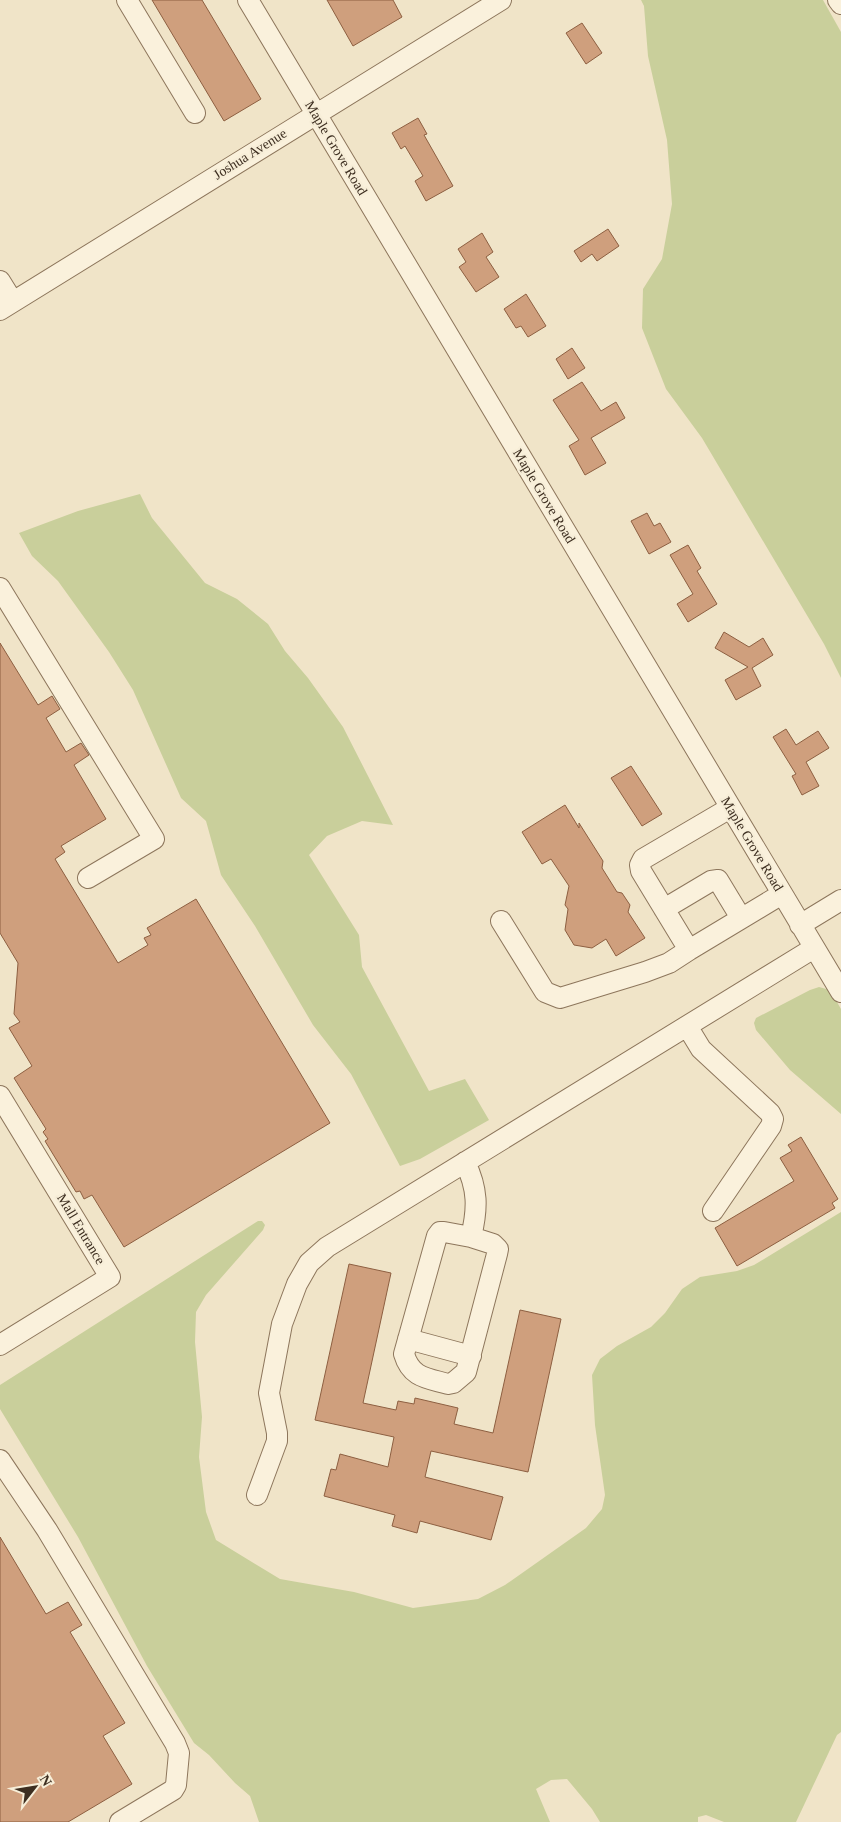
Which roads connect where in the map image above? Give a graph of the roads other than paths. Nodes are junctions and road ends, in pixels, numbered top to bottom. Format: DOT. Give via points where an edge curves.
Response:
graph roads {
  1 [pos="126,0"];
  2 [pos="248,0"];
  3 [pos="501,0"];
  4 [pos="838,0"];
  5 [pos="841,4"];
  6 [pos="194,113"];
  7 [pos="315,114"];
  8 [pos="0,282"];
  9 [pos="6,306"];
  10 [pos="0,588"];
  11 [pos="730,808"];
  12 [pos="88,878"];
  13 [pos="782,894"];
  14 [pos="841,900"];
  15 [pos="664,909"];
  16 [pos="741,918"];
  17 [pos="501,921"];
  18 [pos="800,925"];
  19 [pos="814,948"];
  20 [pos="689,950"];
  21 [pos="841,992"];
  22 [pos="687,1026"];
  23 [pos="0,1096"];
  24 [pos="465,1162"];
  25 [pos="713,1211"];
  26 [pos="471,1237"];
  27 [pos="408,1339"];
  28 [pos="0,1345"];
  29 [pos="471,1356"];
  30 [pos="0,1460"];
  31 [pos="257,1495"];
  32 [pos="120,1822"];
  1 -- 6 [label="street"];
  2 -- 7 [label="street, Maple Grove Road"];
  3 -- 7 [label="street, Joshua Avenue"];
  4 -- 5 [label="street"];
  7 -- 9 [label="street, Joshua Avenue"];
  7 -- 11 [label="street, Maple Grove Road"];
  8 -- 9 [label="street"];
  10 -- 12 [label="street" via="154,839"];
  11 -- 13 [label="street, Maple Grove Road"];
  11 -- 15 [label="street" via="642,859 641,871"];
  13 -- 16 [label="street"];
  13 -- 18 [label="street, Maple Grove Road"];
  14 -- 18 [label="street"];
  15 -- 16 [label="street" via="711,880 718,880"];
  15 -- 20 [label="street"];
  16 -- 20 [label="street"];
  17 -- 20 [label="street" via="545,992 560,998 645,972"];
  18 -- 19 [label="street, Maple Grove Road"];
  19 -- 21 [label="street, Maple Grove Road"];
  19 -- 22 [label="street"];
  22 -- 24 [label="street"];
  22 -- 25 [label="street" via="701,1049 773,1119"];
  23 -- 28 [label="street, Mall Entrance" via="110,1277"];
  24 -- 26 [label="street" via="476,1192"];
  24 -- 31 [label="street" via="327,1247 309,1263 282,1324 269,1393 277,1441"];
  26 -- 27 [label="street" via="444,1232 437,1236"];
  26 -- 29 [label="street" via="493,1244 498,1254"];
  27 -- 29 [label="street"];
  27 -- 29 [label="street" via="404,1354 410,1368 415,1373 448,1384 466,1372"];
  30 -- 32 [label="street" via="47,1530 179,1753 173,1790"];
}
